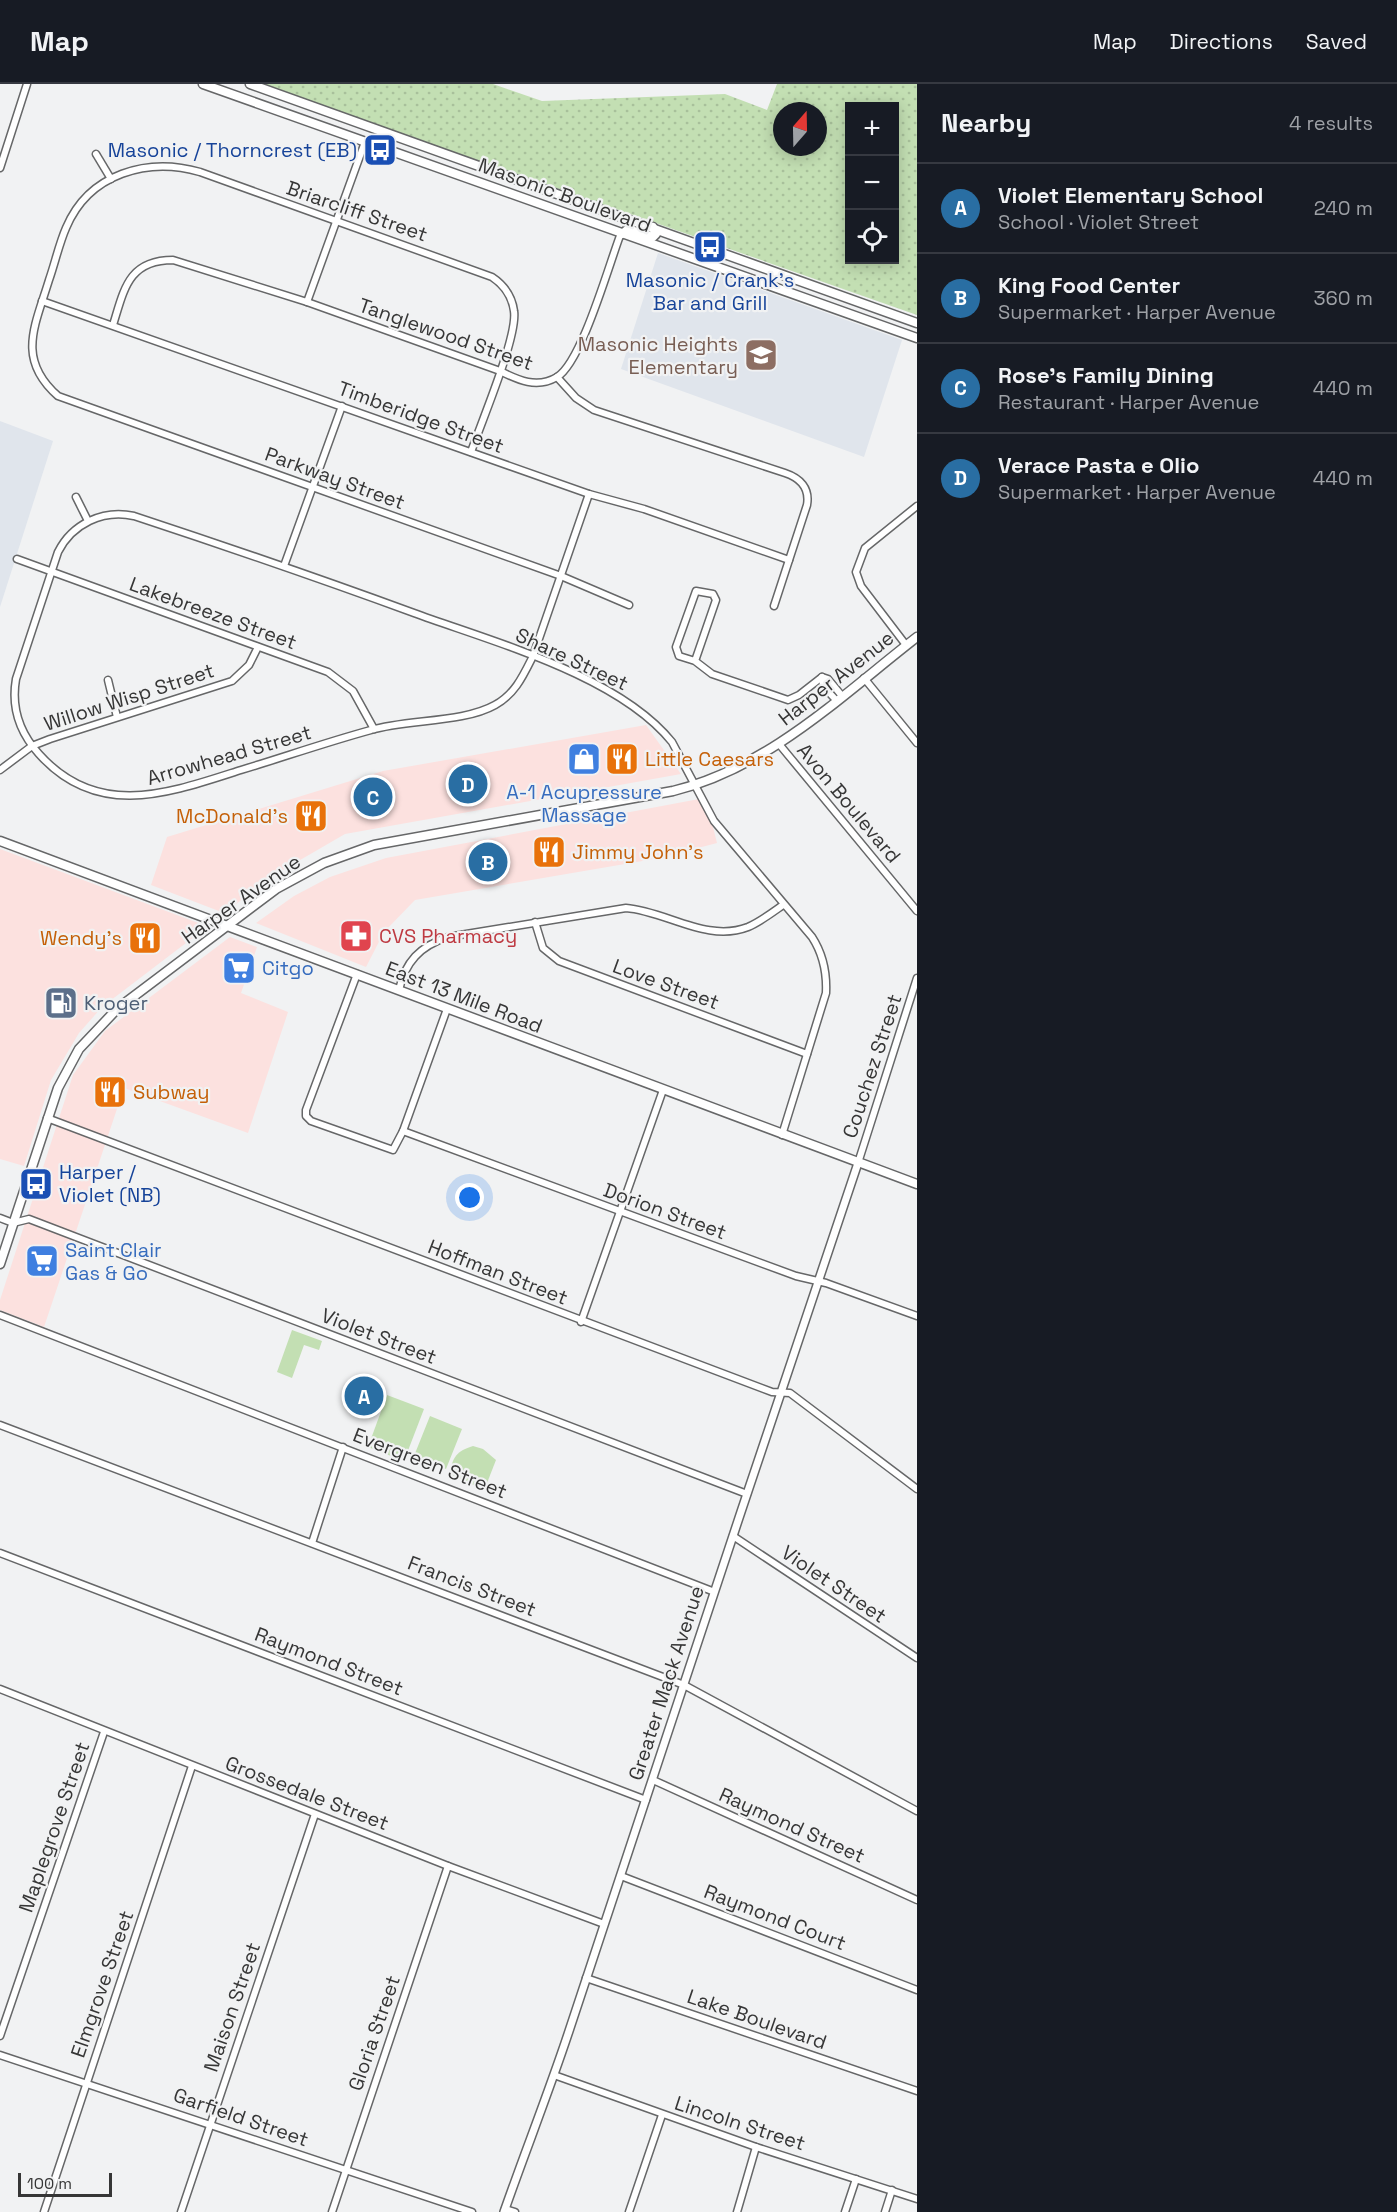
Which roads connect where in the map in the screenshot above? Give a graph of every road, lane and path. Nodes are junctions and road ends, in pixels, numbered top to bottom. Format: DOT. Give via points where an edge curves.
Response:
graph roads {
  1 [pos="27,84"];
  2 [pos="203,84"];
  3 [pos="250,84"];
  4 [pos="275,93"];
  5 [pos="261,105"];
  6 [pos="361,123"];
  7 [pos="365,142"];
  8 [pos="96,154"];
  9 [pos="0,168"];
  10 [pos="111,179"];
  11 [pos="552,192"];
  12 [pos="513,193"];
  13 [pos="336,220"];
  14 [pos="653,227"];
  15 [pos="621,233"];
  16 [pos="681,255"];
  17 [pos="746,261"];
  18 [pos="849,297"];
  19 [pos="42,301"];
  20 [pos="307,302"];
  21 [pos="868,304"];
  22 [pos="830,307"];
  23 [pos="914,322"];
  24 [pos="875,323"];
  25 [pos="113,325"];
  26 [pos="913,336"];
  27 [pos="500,370"];
  28 [pos="38,373"];
  29 [pos="557,377"];
  30 [pos="342,406"];
  31 [pos="471,452"];
  32 [pos="312,488"];
  33 [pos="590,494"];
  34 [pos="76,497"];
  35 [pos="917,506"];
  36 [pos="88,521"];
  37 [pos="17,559"];
  38 [pos="789,560"];
  39 [pos="284,566"];
  40 [pos="51,571"];
  41 [pos="561,576"];
  42 [pos="629,605"];
  43 [pos="774,606"];
  44 [pos="917,637"];
  45 [pos="906,645"];
  46 [pos="258,647"];
  47 [pos="533,656"];
  48 [pos="695,662"];
  49 [pos="864,678"];
  50 [pos="108,680"];
  51 [pos="839,698"];
  52 [pos="117,717"];
  53 [pos="374,729"];
  54 [pos="917,743"];
  55 [pos="778,744"];
  56 [pos="32,746"];
  57 [pos="0,770"];
  58 [pos="694,786"];
  59 [pos="0,842"];
  60 [pos="783,905"];
  61 [pos="917,912"];
  62 [pos="535,922"];
  63 [pos="227,926"];
  64 [pos="357,974"];
  65 [pos="917,978"];
  66 [pos="399,990"];
  67 [pos="447,1009"];
  68 [pos="807,1054"];
  69 [pos="663,1090"];
  70 [pos="47,1118"];
  71 [pos="403,1131"];
  72 [pos="782,1135"];
  73 [pos="858,1163"];
  74 [pos="917,1184"];
  75 [pos="619,1212"];
  76 [pos="0,1218"];
  77 [pos="14,1223"];
  78 [pos="0,1264"];
  79 [pos="818,1282"];
  80 [pos="0,1315"];
  81 [pos="917,1316"];
  82 [pos="581,1322"];
  83 [pos="782,1393"];
  84 [pos="0,1425"];
  85 [pos="343,1447"];
  86 [pos="917,1489"];
  87 [pos="747,1494"];
  88 [pos="733,1536"];
  89 [pos="312,1543"];
  90 [pos="0,1553"];
  91 [pos="712,1591"];
  92 [pos="917,1659"];
  93 [pos="684,1685"];
  94 [pos="0,1689"];
  95 [pos="104,1732"];
  96 [pos="192,1766"];
  97 [pos="653,1780"];
  98 [pos="646,1800"];
  99 [pos="917,1811"];
  100 [pos="315,1814"];
  101 [pos="448,1866"];
  102 [pos="621,1876"];
  103 [pos="917,1900"];
  104 [pos="604,1924"];
  105 [pos="586,1978"];
  106 [pos="917,1990"];
  107 [pos="0,2036"];
  108 [pos="0,2055"];
  109 [pos="554,2075"];
  110 [pos="86,2084"];
  111 [pos="917,2091"];
  112 [pos="662,2115"];
  113 [pos="210,2124"];
  114 [pos="756,2147"];
  115 [pos="345,2170"];
  116 [pos="856,2178"];
  117 [pos="892,2190"];
  118 [pos="917,2199"];
  119 [pos="505,2210"];
  120 [pos="44,2212"];
  121 [pos="181,2212"];
  122 [pos="332,2212"];
  123 [pos="472,2212"];
  124 [pos="515,2212"];
  125 [pos="629,2212"];
  126 [pos="737,2212"];
  127 [pos="845,2212"];
  128 [pos="885,2212"];
  1 -- 9 [label="street"];
  2 -- 5 [label="main road, Masonic Boulevard"];
  3 -- 4 [label="main road, Masonic Boulevard"];
  4 -- 5 [label="main road" via="263,94"];
  4 -- 6 [label="main road, Masonic Boulevard"];
  5 -- 7 [label="main road, Masonic Boulevard"];
  6 -- 7 [label="main road"];
  6 -- 11 [label="main road, Masonic Boulevard"];
  7 -- 12 [label="main road, Masonic Boulevard"];
  7 -- 13 [label="street"];
  8 -- 10 [label="street"];
  10 -- 13 [label="street, Briarcliff Street" via="147,166 183,168"];
  10 -- 19 [label="street, Briarcliff Street" via="90,194 69,222"];
  11 -- 12 [label="main road" via="515,184"];
  11 -- 14 [label="main road, Masonic Boulevard"];
  12 -- 15 [label="main road, Masonic Boulevard"];
  13 -- 20 [label="street"];
  13 -- 27 [label="street, Briarcliff Street" via="481,272 500,283 512,300 515,319"];
  14 -- 15 [label="main road" via="653,237 628,229"];
  14 -- 17 [label="main road, Masonic Boulevard"];
  15 -- 16 [label="main road, Masonic Boulevard"];
  15 -- 29 [label="street" via="576,355"];
  16 -- 17 [label="main road" via="735,268"];
  16 -- 22 [label="main road, Masonic Boulevard"];
  17 -- 18 [label="main road, Masonic Boulevard"];
  18 -- 21 [label="main road, Masonic Boulevard"];
  18 -- 22 [label="main road" via="839,298"];
  19 -- 25 [label="street, Timberidge Street"];
  19 -- 28 [label="street, Briarcliff Street" via="31,340"];
  20 -- 25 [label="street, Tanglewood Street" via="181,262 163,260 145,264 130,278"];
  20 -- 27 [label="street, Tanglewood Street"];
  21 -- 23 [label="main road, Masonic Boulevard"];
  21 -- 24 [label="main road"];
  22 -- 24 [label="main road, Masonic Boulevard"];
  23 -- 26 [label="main road"];
  24 -- 26 [label="main road, Masonic Boulevard"];
  25 -- 30 [label="street, Timberidge Street"];
  27 -- 29 [label="street, Tanglewood Street" via="528,383"];
  27 -- 31 [label="street, Briarcliff Street"];
  28 -- 32 [label="street, Parkway Street" via="65,400"];
  29 -- 38 [label="street, Tanglewood Street" via="576,398 594,410 802,482 808,494 807,505"];
  30 -- 31 [label="street, Timberidge Street"];
  30 -- 32 [label="street"];
  31 -- 33 [label="street, Timberidge Street"];
  32 -- 39 [label="street"];
  32 -- 41 [label="street, Parkway Street"];
  33 -- 38 [label="street, Timberidge Street"];
  33 -- 41 [label="street, Arrowhead Street"];
  34 -- 36 [label="street"];
  35 -- 45 [label="street" via="865,548 856,572 861,586"];
  36 -- 39 [label="street, Share Street" via="126,514"];
  36 -- 40 [label="street, Share Street" via="67,537"];
  37 -- 40 [label="street, Lakebreeze Street"];
  38 -- 43 [label="street, Tanglewood Street"];
  39 -- 47 [label="street, Share Street"];
  40 -- 46 [label="street, Lakebreeze Street"];
  40 -- 56 [label="street, Arrowhead Street" via="14,690 17,719"];
  41 -- 42 [label="street, Parkway Street"];
  41 -- 47 [label="street, Arrowhead Street"];
  44 -- 45 [label="main road, Harper Avenue"];
  45 -- 49 [label="main road, Harper Avenue"];
  46 -- 52 [label="street, Willow Wisp Street" via="249,665 232,681"];
  46 -- 53 [label="street, Lakebreeze Street" via="338,678 361,703"];
  47 -- 53 [label="street, Arrowhead Street" via="515,689 495,705"];
  47 -- 58 [label="street, Share Street" via="604,688 651,719 672,742"];
  48 -- 48 [label="street" via="679,656 676,648 696,591 701,590 714,594 716,600"];
  48 -- 51 [label="street" via="712,674 788,700 822,677 823,686"];
  49 -- 51 [label="main road, Harper Avenue"];
  49 -- 54 [label="street"];
  50 -- 52 [label="street"];
  51 -- 55 [label="main road, Harper Avenue"];
  52 -- 56 [label="street, Willow Wisp Street"];
  53 -- 56 [label="street, Arrowhead Street" via="181,789 141,797 114,795 80,784 63,775"];
  55 -- 58 [label="main road, Harper Avenue" via="731,772"];
  55 -- 61 [label="street, Avon Boulevard"];
  56 -- 57 [label="street, Willow Wisp Street"];
  58 -- 60 [label="street, Share Street" via="714,821"];
  58 -- 63 [label="main road, Harper Avenue" via="399,839 355,851 285,884"];
  59 -- 63 [label="main road, East 13 Mile Road"];
  60 -- 62 [label="street" via="747,927 715,930 692,926 648,909 626,908"];
  60 -- 68 [label="street, Share Street" via="812,937 825,973 826,993"];
  62 -- 66 [label="street" via="435,941 411,959 402,973"];
  62 -- 68 [label="street, Love Street" via="543,948 559,961"];
  63 -- 64 [label="main road, East 13 Mile Road"];
  63 -- 70 [label="main road, Harper Avenue" via="117,1009 89,1036 68,1067"];
  64 -- 66 [label="main road, East 13 Mile Road"];
  64 -- 71 [label="street" via="306,1116 393,1150"];
  65 -- 73 [label="street, Couchez Street"];
  66 -- 67 [label="main road, East 13 Mile Road"];
  67 -- 69 [label="main road, East 13 Mile Road"];
  67 -- 71 [label="street"];
  68 -- 72 [label="street, Share Street"];
  69 -- 72 [label="main road, East 13 Mile Road"];
  69 -- 75 [label="street"];
  70 -- 77 [label="main road, Harper Avenue"];
  70 -- 82 [label="street, Hoffman Street"];
  71 -- 75 [label="street, Dorion Street"];
  72 -- 73 [label="main road, East 13 Mile Road"];
  73 -- 74 [label="main road, East 13 Mile Road"];
  73 -- 79 [label="street, Greater Mack Avenue"];
  75 -- 79 [label="street, Dorion Street"];
  75 -- 82 [label="street"];
  76 -- 77 [label="street, Violet Street"];
  77 -- 78 [label="main road, Harper Avenue"];
  77 -- 87 [label="street, Violet Street" via="29,1219"];
  79 -- 81 [label="street, Dorion Street"];
  79 -- 83 [label="street, Greater Mack Avenue"];
  80 -- 85 [label="street, Evergreen Street"];
  82 -- 83 [label="street, Hoffman Street"];
  83 -- 86 [label="street, Hoffman Street" via="790,1394"];
  83 -- 87 [label="street, Greater Mack Avenue"];
  84 -- 89 [label="street, Francis Street"];
  85 -- 89 [label="street"];
  85 -- 91 [label="street, Evergreen Street"];
  87 -- 88 [label="street, Greater Mack Avenue"];
  88 -- 91 [label="street, Greater Mack Avenue"];
  88 -- 92 [label="street, Violet Street"];
  89 -- 93 [label="street, Francis Street"];
  90 -- 98 [label="street, Raymond Street"];
  91 -- 93 [label="street, Greater Mack Avenue"];
  93 -- 97 [label="street, Greater Mack Avenue"];
  93 -- 99 [label="street, Francis Street"];
  94 -- 95 [label="street, Grossedale Street"];
  95 -- 96 [label="street, Grossedale Street"];
  95 -- 107 [label="street, Maplegrove Street"];
  96 -- 100 [label="street, Grossedale Street"];
  96 -- 110 [label="street, Elmgrove Street"];
  97 -- 98 [label="street, Greater Mack Avenue"];
  97 -- 103 [label="street, Raymond Street"];
  98 -- 102 [label="street, Greater Mack Avenue"];
  100 -- 101 [label="street, Grossedale Street"];
  100 -- 113 [label="street, Maison Street"];
  101 -- 104 [label="street, Grossedale Street"];
  101 -- 115 [label="street, Gloria Street"];
  102 -- 104 [label="street, Greater Mack Avenue"];
  102 -- 106 [label="street, Raymond Court"];
  104 -- 105 [label="street, Greater Mack Avenue"];
  105 -- 109 [label="street, Greater Mack Avenue"];
  105 -- 111 [label="street, Lake Boulevard"];
  108 -- 110 [label="street, Garfield Street"];
  109 -- 112 [label="street, Lincoln Street"];
  109 -- 119 [label="street, Greater Mack Avenue"];
  110 -- 113 [label="street, Garfield Street"];
  110 -- 120 [label="street, Elmgrove Street"];
  112 -- 114 [label="street, Lincoln Street"];
  112 -- 125 [label="street"];
  113 -- 115 [label="street, Garfield Street"];
  113 -- 121 [label="street, Maison Street"];
  114 -- 116 [label="street, Lincoln Street"];
  114 -- 126 [label="street"];
  115 -- 122 [label="street, Gloria Street"];
  115 -- 123 [label="street, Garfield Street"];
  116 -- 117 [label="street, Lincoln Street"];
  116 -- 127 [label="street"];
  117 -- 118 [label="street, Lincoln Street"];
  117 -- 128 [label="street"];
  119 -- 124 [label="street"];
}
